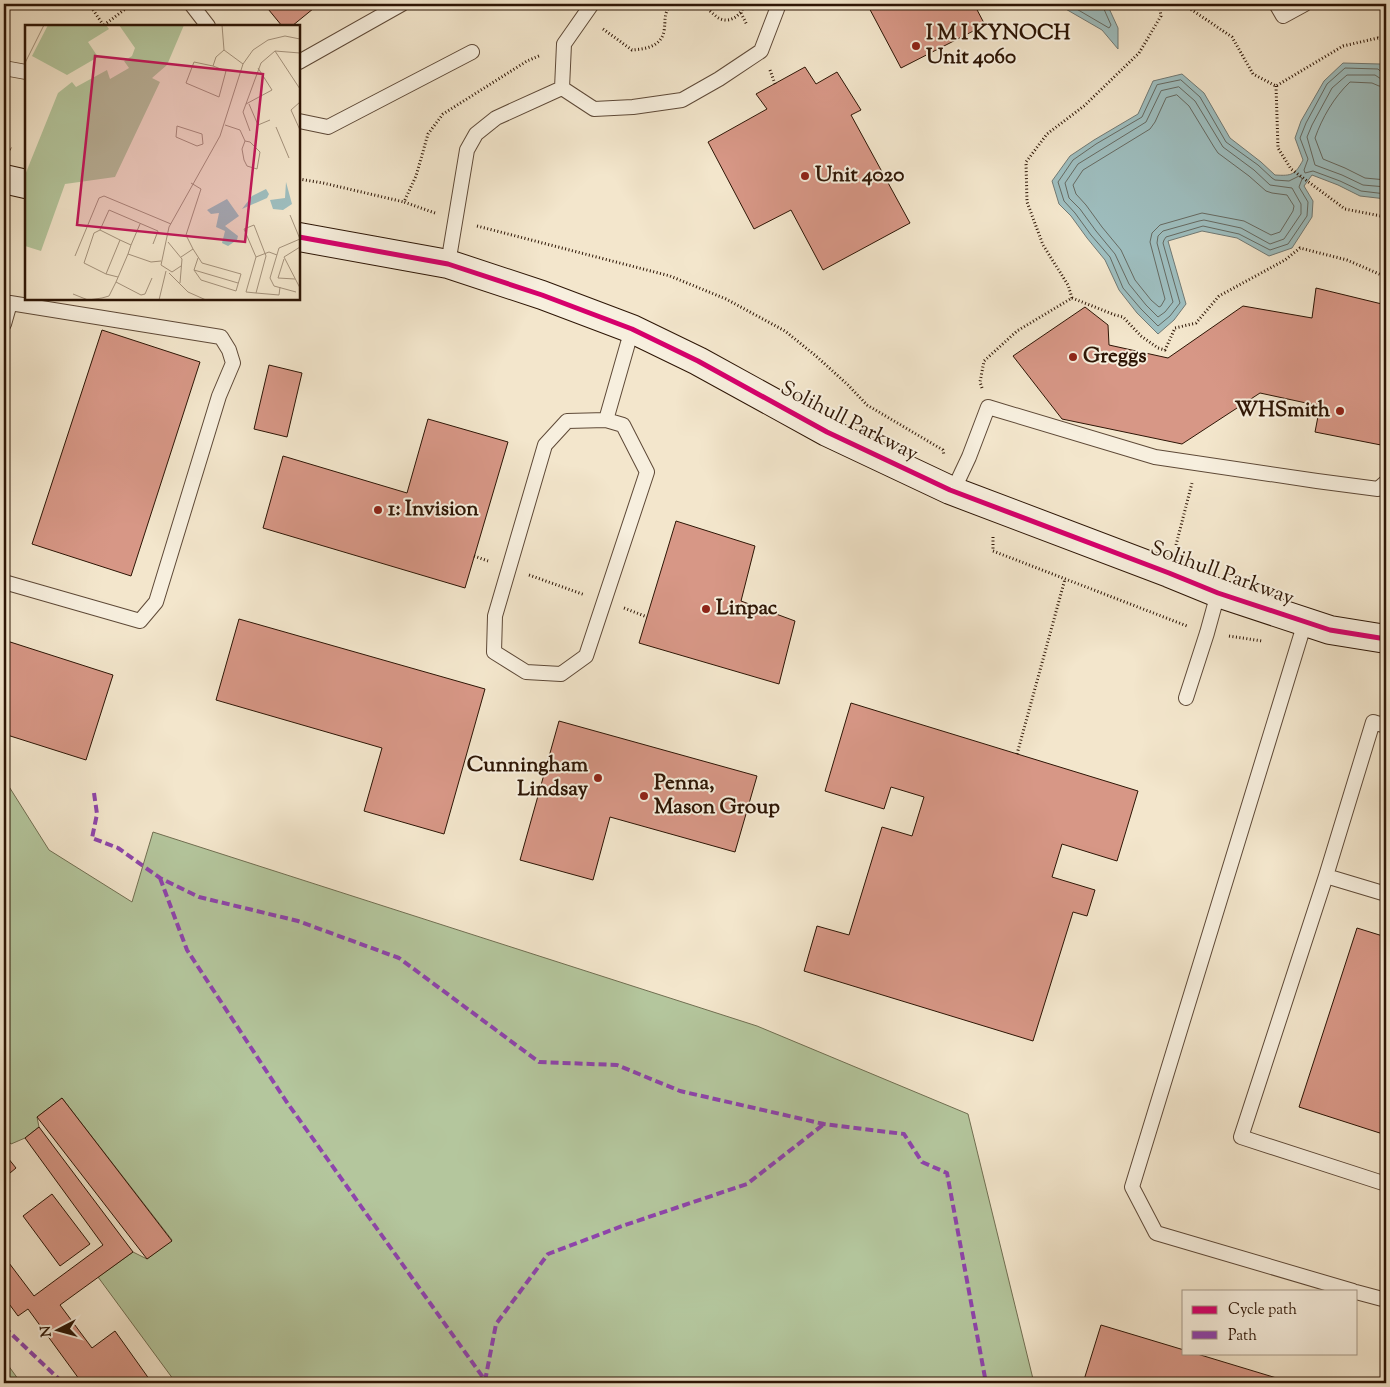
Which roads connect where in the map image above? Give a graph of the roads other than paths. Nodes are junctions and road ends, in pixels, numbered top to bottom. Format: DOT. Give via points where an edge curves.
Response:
graph roads {
  1 [pos="191,4"];
  2 [pos="402,4"];
  3 [pos="779,4"];
  4 [pos="1276,4"];
  5 [pos="1305,4"];
  6 [pos="588,9"];
  7 [pos="207,25"];
  8 [pos="472,52"];
  9 [pos="300,61"];
  10 [pos="4,68"];
  11 [pos="25,72"];
  12 [pos="562,88"];
  13 [pos="300,121"];
  14 [pos="4,180"];
  15 [pos="25,184"];
  16 [pos="300,236"];
  17 [pos="448,264"];
  18 [pos="4,324"];
  19 [pos="632,329"];
  20 [pos="606,420"];
  21 [pos="1386,482"];
  22 [pos="952,490"];
  23 [pos="4,582"];
  24 [pos="1218,593"];
  25 [pos="1301,633"];
  26 [pos="1386,638"];
  27 [pos="1186,698"];
  28 [pos="1386,726"];
  29 [pos="1326,876"];
  30 [pos="1386,894"];
  31 [pos="1386,1184"];
  32 [pos="1352,1290"];
  33 [pos="1358,1292"];
  34 [pos="1386,1300"];
  1 -- 7 [label="lane"];
  2 -- 9 [label="lane"];
  3 -- 12 [label="lane" via="761,52 682,100 633,107 594,108"];
  4 -- 5 [label="lane" via="1283,16"];
  6 -- 12 [label="lane" via="564,44"];
  8 -- 13 [label="lane" via="328,127"];
  10 -- 11 [label="lane"];
  12 -- 17 [label="lane" via="496,118 476,134 467,150"];
  14 -- 15 [label="street"];
  16 -- 17 [label="street, Solihull Parkway"];
  17 -- 19 [label="street, Solihull Parkway"];
  18 -- 23 [label="lane" via="10,303 222,338 233,364 219,396 156,602 140,621"];
  19 -- 20 [label="lane"];
  19 -- 22 [label="street, Solihull Parkway" via="698,361 827,432"];
  20 -- 20 [label="lane" via="623,425 646,472 586,656 560,674 526,672 494,652 495,616 545,445 567,421"];
  21 -- 22 [label="lane" via="1378,489 1155,457 988,407"];
  22 -- 24 [label="street, Solihull Parkway"];
  24 -- 25 [label="street, Solihull Parkway"];
  24 -- 27 [label="lane"];
  25 -- 26 [label="street, Solihull Parkway" via="1330,630"];
  25 -- 32 [label="lane" via="1132,1187 1156,1233"];
  28 -- 29 [label="lane" via="1373,722"];
  29 -- 30 [label="lane"];
  29 -- 31 [label="lane" via="1241,1137"];
  33 -- 34 [label="lane"];
}
